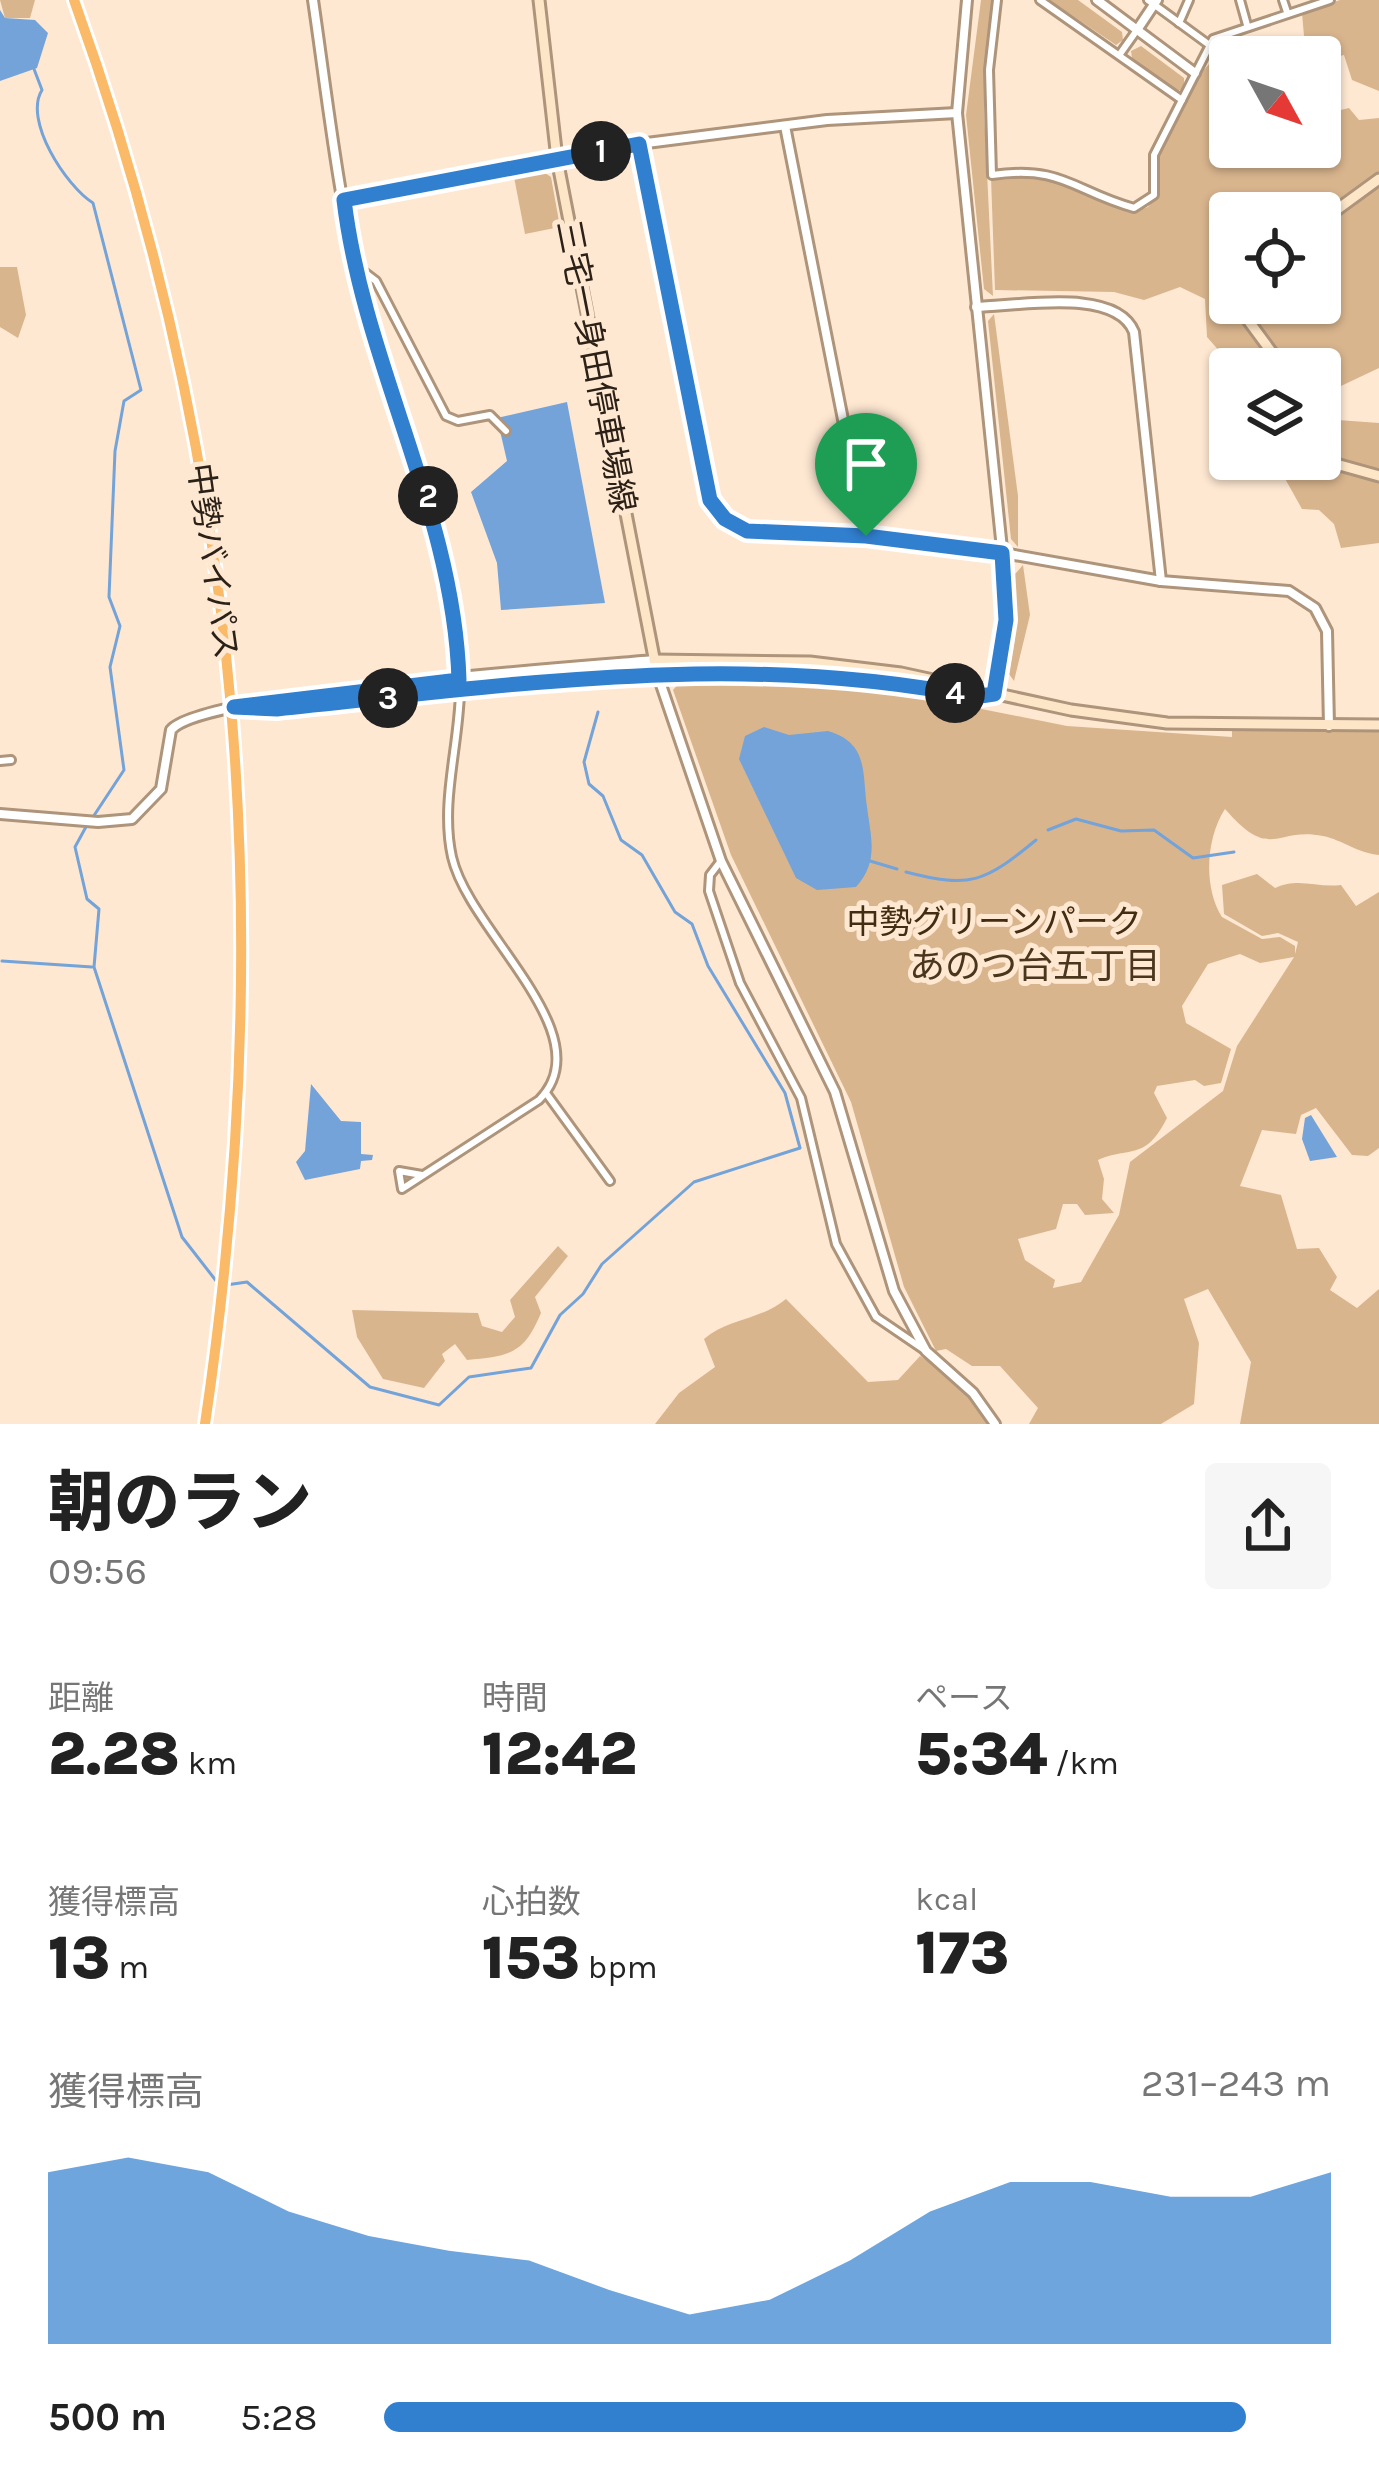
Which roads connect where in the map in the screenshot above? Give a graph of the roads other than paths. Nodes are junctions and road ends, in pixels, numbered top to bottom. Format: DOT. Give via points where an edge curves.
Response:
graph roads {
  1 [pos="74,0"];
  2 [pos="313,0"];
  3 [pos="538,0"];
  4 [pos="967,0"];
  5 [pos="997,0"];
  6 [pos="1040,0"];
  7 [pos="1097,0"];
  8 [pos="1189,0"];
  9 [pos="1240,0"];
  10 [pos="1283,0"];
  11 [pos="1330,0"];
  12 [pos="1153,2"];
  13 [pos="1311,2"];
  14 [pos="1287,12"];
  15 [pos="1179,22"];
  16 [pos="1247,25"];
  17 [pos="1137,30"];
  18 [pos="1208,44"];
  19 [pos="1120,54"];
  20 [pos="1195,73"];
  21 [pos="1182,100"];
  22 [pos="957,113"];
  23 [pos="785,126"];
  24 [pos="639,144"];
  25 [pos="557,159"];
  26 [pos="1379,178"];
  27 [pos="344,200"];
  28 [pos="1341,206"];
  29 [pos="355,265"];
  30 [pos="976,307"];
  31 [pos="506,431"];
  32 [pos="1341,465"];
  33 [pos="1379,476"];
  34 [pos="866,536"];
  35 [pos="1002,553"];
  36 [pos="1161,581"];
  37 [pos="654,660"];
  38 [pos="657,673"];
  39 [pos="459,686"];
  40 [pos="994,694"];
  41 [pos="234,707"];
  42 [pos="1379,725"];
  43 [pos="1328,726"];
  44 [pos="11,760"];
  45 [pos="0,761"];
  46 [pos="0,814"];
  47 [pos="721,861"];
  48 [pos="546,1093"];
  49 [pos="422,1175"];
  50 [pos="610,1181"];
  51 [pos="926,1351"];
  52 [pos="205,1424"];
  53 [pos="995,1424"];
  1 -- 41 [label="highway, 中勢バイパス" via="170,318 214,547"];
  2 -- 27 [label="street"];
  3 -- 25 [label="main road, 三宅一身田停車場線"];
  4 -- 22 [label="street"];
  5 -- 21 [label="street" via="992,175 1028,170 1070,178 1138,207 1154,195 1154,155"];
  6 -- 19 [label="street"];
  7 -- 17 [label="street"];
  8 -- 15 [label="street"];
  9 -- 16 [label="street"];
  10 -- 14 [label="street"];
  11 -- 13 [label="street"];
  12 -- 15 [label="street"];
  12 -- 17 [label="street"];
  13 -- 14 [label="street"];
  14 -- 16 [label="street"];
  15 -- 18 [label="street"];
  16 -- 18 [label="street"];
  17 -- 19 [label="street"];
  17 -- 20 [label="street"];
  18 -- 20 [label="street"];
  19 -- 21 [label="street"];
  20 -- 21 [label="street"];
  22 -- 23 [label="street"];
  22 -- 30 [label="street"];
  23 -- 24 [label="street"];
  23 -- 34 [label="street"];
  24 -- 25 [label="street"];
  24 -- 34 [label="street" via="710,500 747,531"];
  25 -- 27 [label="street"];
  25 -- 37 [label="main road, 三宅一身田停車場線"];
  26 -- 28 [label="main road"];
  27 -- 29 [label="street"];
  29 -- 31 [label="street" via="376,280 446,416 490,415"];
  29 -- 39 [label="street" via="440,532 456,611"];
  30 -- 35 [label="street"];
  30 -- 36 [label="street" via="1102,304 1128,319"];
  32 -- 33 [label="main road"];
  34 -- 35 [label="street"];
  35 -- 36 [label="street"];
  35 -- 40 [label="street" via="1006,620"];
  36 -- 43 [label="street" via="1283,589 1310,603 1329,638"];
  37 -- 38 [label="main road, 三宅一身田停車場線"];
  37 -- 39 [label="street"];
  37 -- 40 [label="main road" via="810,662"];
  38 -- 39 [label="street"];
  38 -- 40 [label="main road" via="778,671"];
  38 -- 47 [label="street"];
  39 -- 41 [label="street"];
  39 -- 48 [label="street" via="447,820 452,854 468,901 556,1033 560,1062"];
  40 -- 43 [label="main road" via="1167,723"];
  41 -- 46 [label="street" via="175,725 160,789 132,819"];
  41 -- 52 [label="highway, 中勢バイパス" via="244,964 226,1264"];
  42 -- 43 [label="main road"];
  44 -- 45 [label="street"];
  47 -- 51 [label="street" via="831,1080 894,1292"];
  47 -- 51 [label="street" via="710,891 740,983 801,1098 836,1244 876,1317"];
  48 -- 49 [label="street"];
  48 -- 50 [label="street"];
  51 -- 53 [label="street" via="974,1393"];
}
